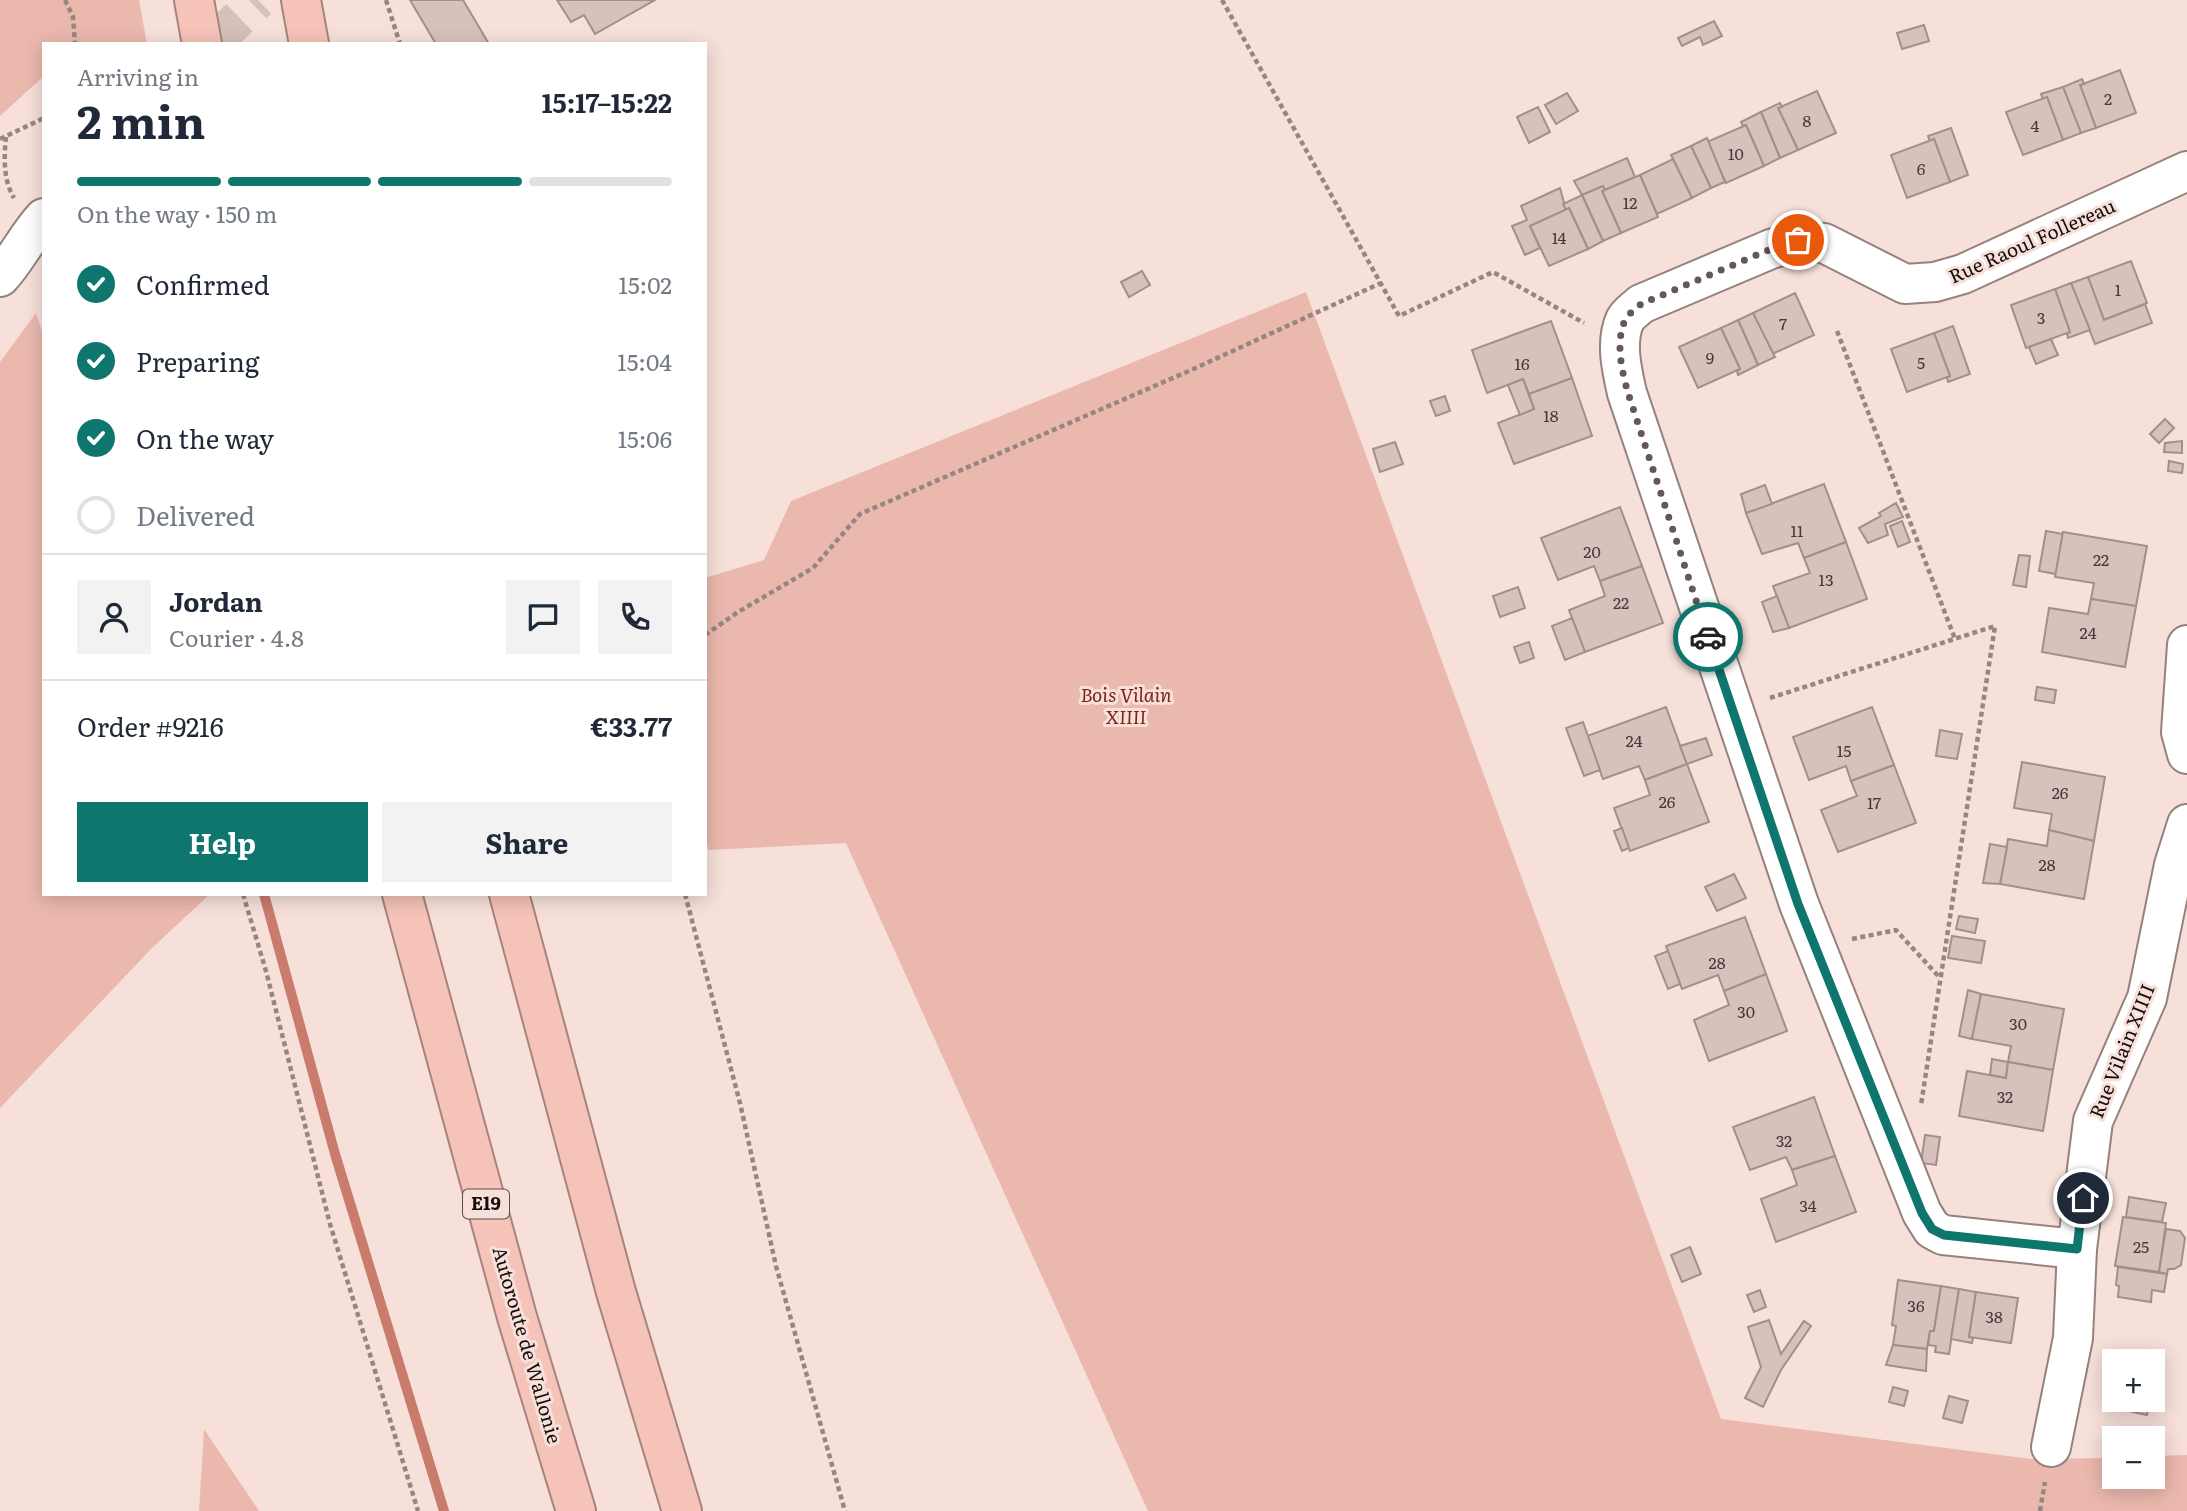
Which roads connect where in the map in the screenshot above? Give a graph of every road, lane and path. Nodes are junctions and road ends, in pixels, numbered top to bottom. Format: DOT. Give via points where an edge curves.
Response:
graph roads {
  1 [pos="65,0"];
  2 [pos="194,0"];
  3 [pos="301,0"];
  4 [pos="386,0"];
  5 [pos="1222,0"];
  6 [pos="75,42"];
  7 [pos="202,42"];
  8 [pos="309,42"];
  9 [pos="399,42"];
  10 [pos="42,119"];
  11 [pos="3,138"];
  12 [pos="2187,171"];
  13 [pos="26,226"];
  14 [pos="0,277"];
  15 [pos="1381,283"];
  16 [pos="1838,331"];
  17 [pos="1620,343"];
  18 [pos="707,634"];
  19 [pos="1955,639"];
  20 [pos="2187,645"];
  21 [pos="1733,710"];
  22 [pos="2187,754"];
  23 [pos="2187,824"];
  24 [pos="2180,866"];
  25 [pos="244,896"];
  26 [pos="403,896"];
  27 [pos="510,896"];
  28 [pos="686,896"];
  29 [pos="1850,940"];
  30 [pos="1941,979"];
  31 [pos="1920,1114"];
  32 [pos="2077,1249"];
  33 [pos="2051,1447"];
  34 [pos="418,1511"];
  35 [pos="576,1511"];
  36 [pos="682,1511"];
  37 [pos="845,1511"];
  1 -- 6 [label="path" via="73,17"];
  2 -- 7 [label="highway"];
  3 -- 8 [label="highway"];
  4 -- 9 [label="path"];
  5 -- 15 [label="path"];
  10 -- 11 [label="path"];
  11 -- 13 [label="path" via="8,188"];
  12 -- 17 [label="street, Rue Raoul Follereau" via="1963,274 1935,282 1905,284 1824,243 1798,240 1641,304 1626,318"];
  13 -- 14 [label="street" via="17,259"];
  15 -- 17 [label="path" via="1399,316 1493,272"];
  15 -- 18 [label="path" via="860,514 813,568"];
  16 -- 19 [label="path"];
  17 -- 21 [label="street, Rue Raoul Follereau" via="1628,393"];
  19 -- 21 [label="path"];
  19 -- 30 [label="path" via="1995,626"];
  20 -- 22 [label="street" via="2181,732"];
  21 -- 32 [label="street, Rue Raoul Follereau" via="1798,904 1932,1229 1944,1235"];
  23 -- 24 [label="street, Rue Vilain XIIII"];
  24 -- 32 [label="street, Rue Vilain XIIII" via="2147,998 2092,1121"];
  25 -- 34 [label="path" via="330,1224"];
  26 -- 35 [label="highway, Autoroute de Wallonie / E19" via="516,1317"];
  27 -- 36 [label="highway" via="615,1292"];
  28 -- 37 [label="path" via="740,1103 776,1266"];
  29 -- 30 [label="path" via="1896,930"];
  30 -- 31 [label="path"];
  32 -- 33 [label="street, Rue Vilain XIIII" via="2073,1338"];
}
